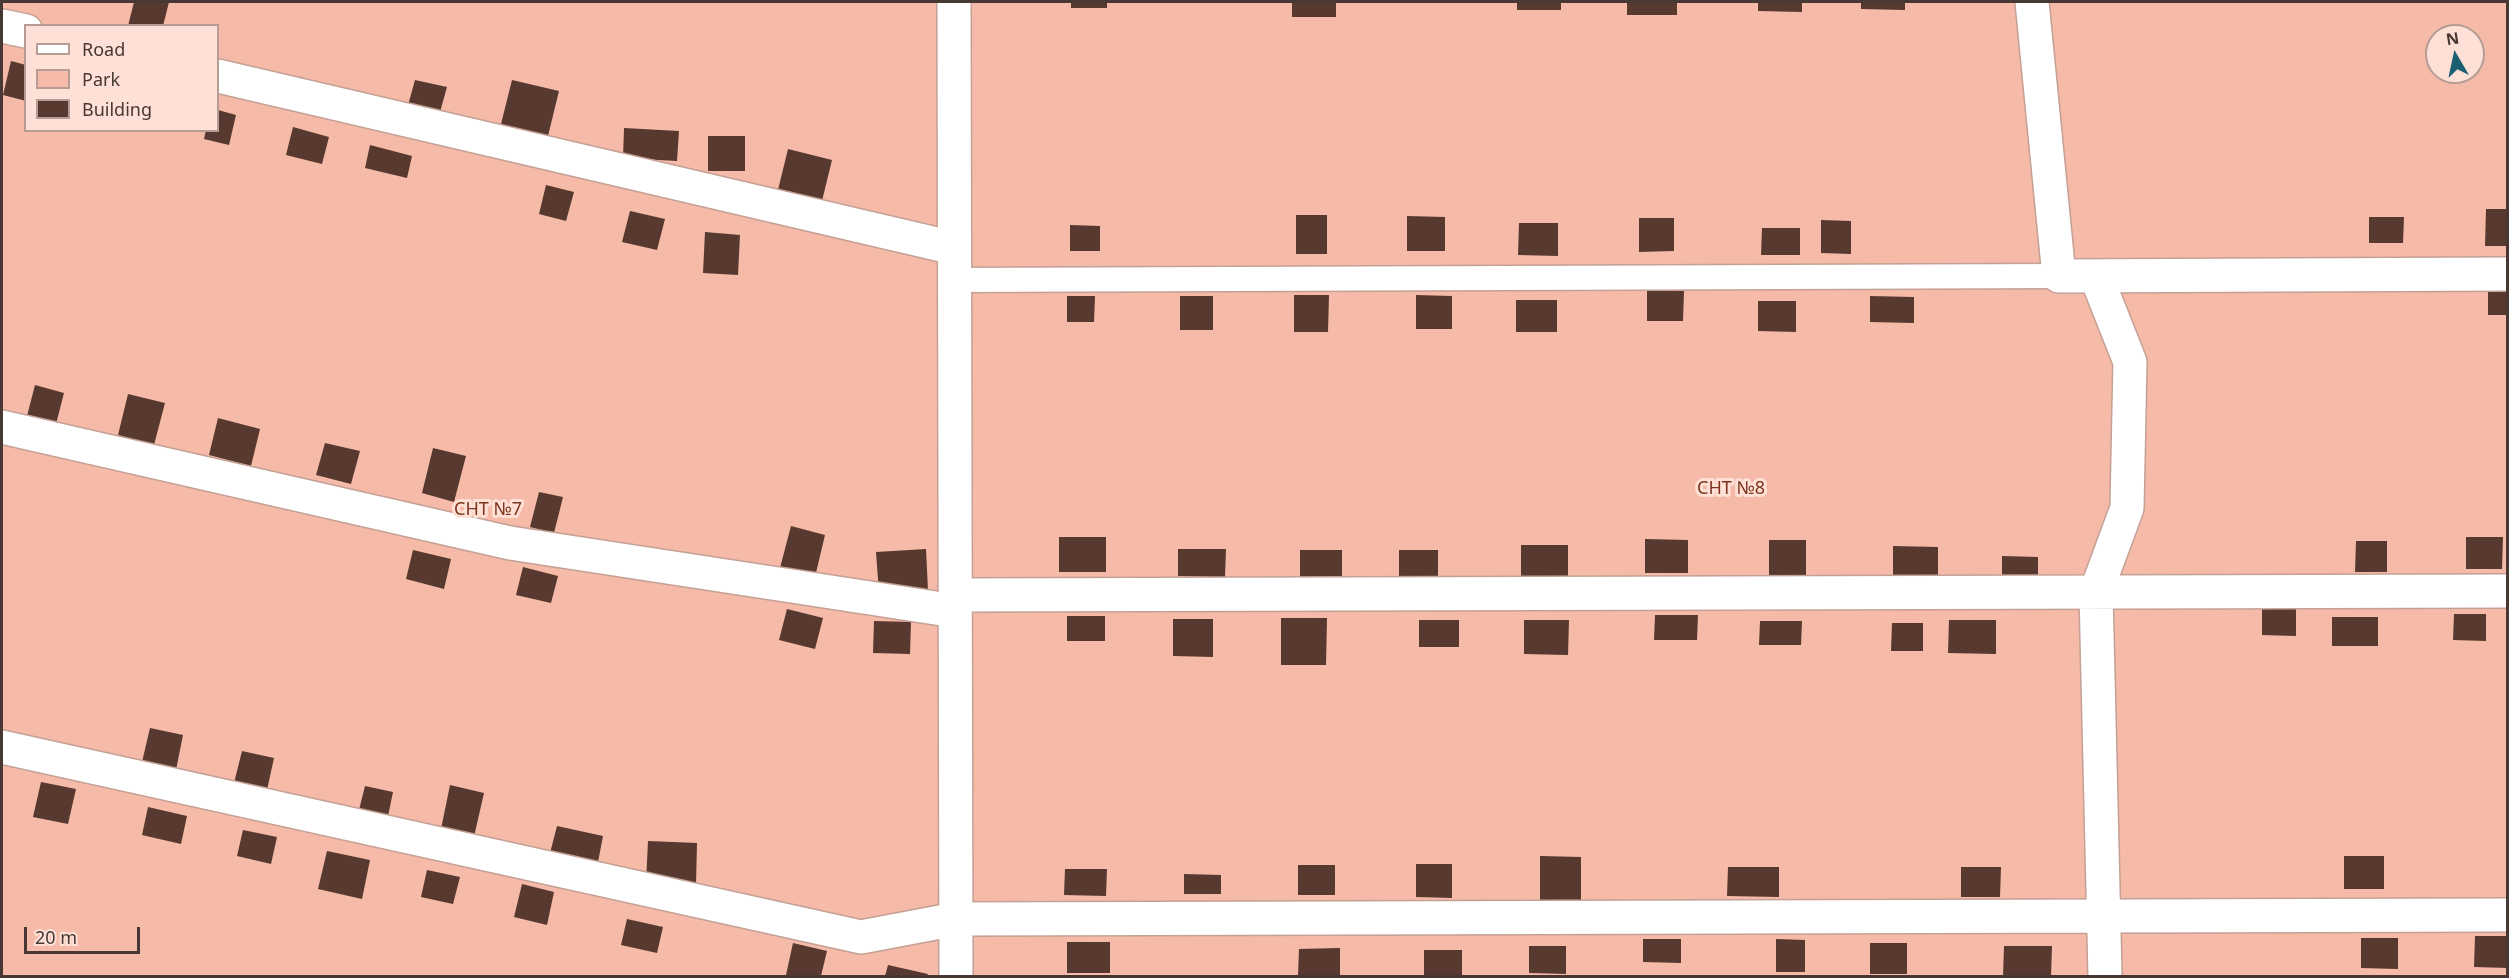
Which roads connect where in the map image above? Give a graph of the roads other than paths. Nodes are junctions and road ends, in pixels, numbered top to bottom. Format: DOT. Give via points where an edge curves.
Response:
graph roads {
  1 [pos="954,2"];
  2 [pos="2032,2"];
  3 [pos="2,26"];
  4 [pos="24,31"];
  5 [pos="219,76"];
  6 [pos="954,264"];
  7 [pos="2508,273"];
  8 [pos="2059,276"];
  9 [pos="2096,276"];
  10 [pos="2,427"];
  11 [pos="2508,591"];
  12 [pos="2096,592"];
  13 [pos="955,603"];
  14 [pos="2,747"];
  15 [pos="2508,915"];
  16 [pos="2102,916"];
  17 [pos="956,919"];
  18 [pos="956,976"];
  19 [pos="2105,976"];
  1 -- 6 [label="street"];
  2 -- 8 [label="street"];
  3 -- 4 [label="street"];
  5 -- 6 [label="street"];
  6 -- 8 [label="lane"];
  6 -- 13 [label="street"];
  7 -- 9 [label="street"];
  8 -- 9 [label="street"];
  9 -- 12 [label="street" via="2130,362 2127,508"];
  10 -- 13 [label="street" via="510,543"];
  11 -- 12 [label="street"];
  12 -- 13 [label="street"];
  12 -- 16 [label="street"];
  13 -- 17 [label="street"];
  14 -- 17 [label="street" via="861,937"];
  15 -- 16 [label="street"];
  16 -- 17 [label="street"];
  16 -- 19 [label="street"];
  17 -- 18 [label="street"];
}
